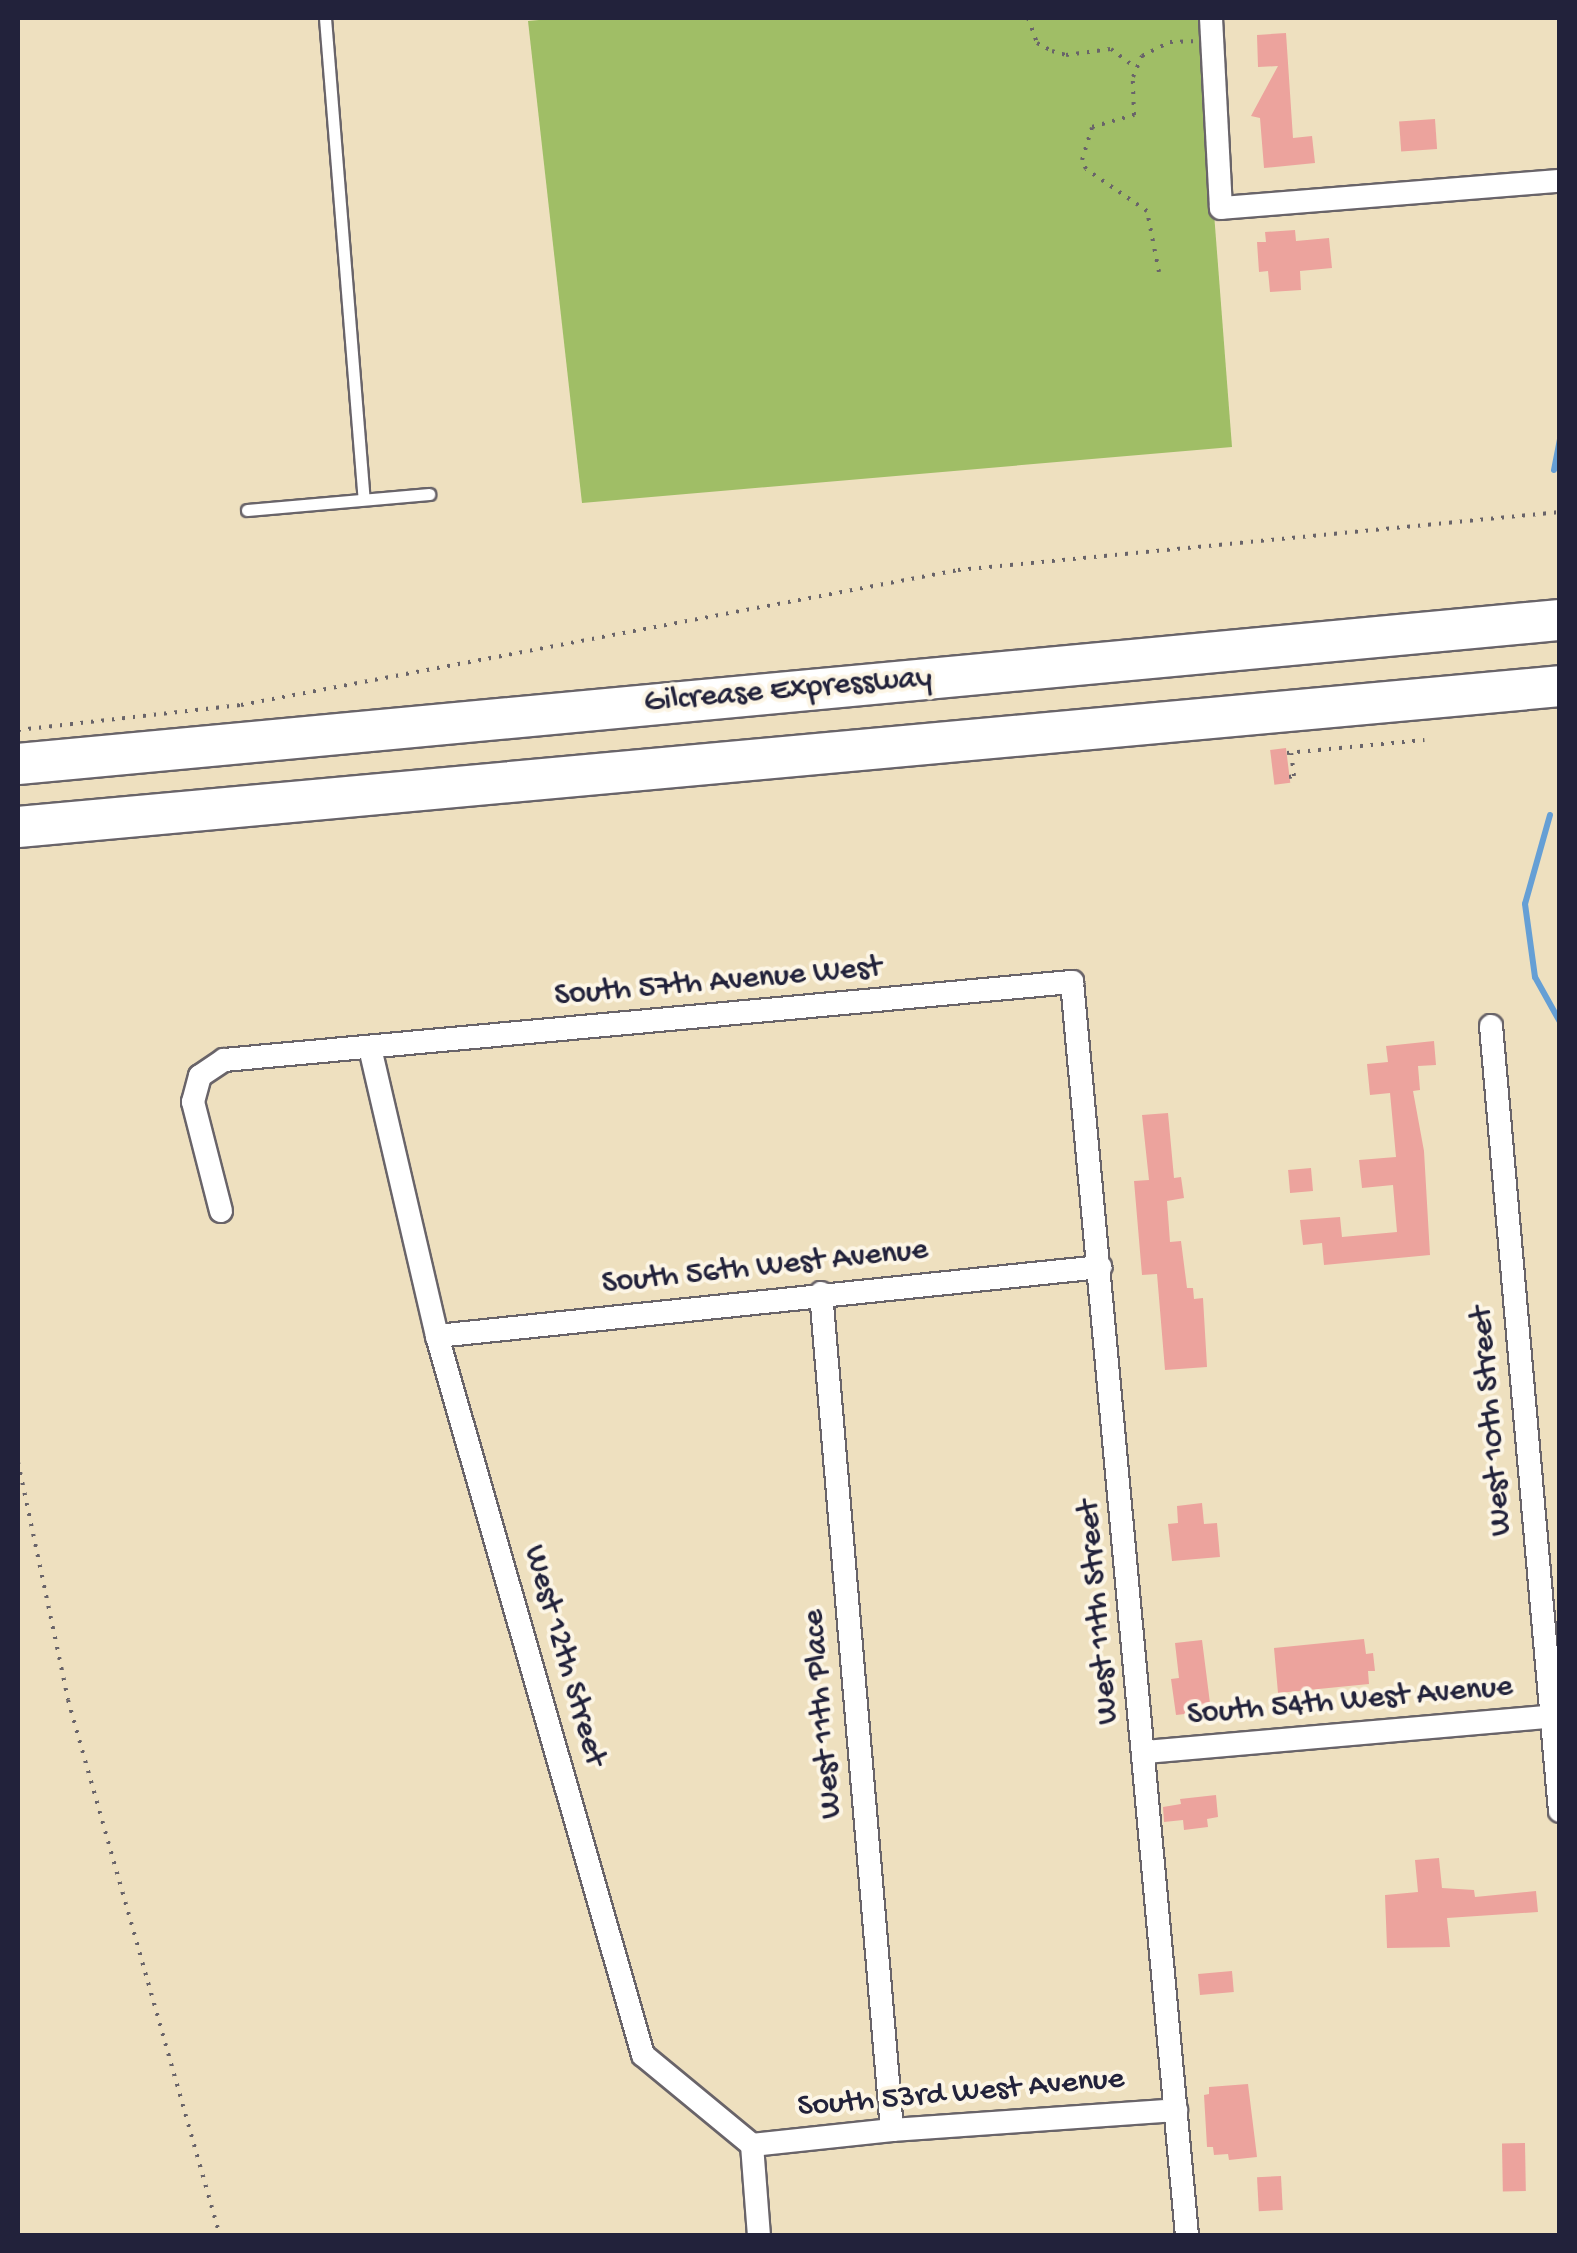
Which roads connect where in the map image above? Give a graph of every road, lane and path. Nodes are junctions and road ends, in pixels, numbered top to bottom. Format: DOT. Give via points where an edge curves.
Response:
graph roads {
  1 [pos="325,18"];
  2 [pos="1028,18"];
  3 [pos="1212,29"];
  4 [pos="1135,67"];
  5 [pos="1560,181"];
  6 [pos="1159,272"];
  7 [pos="429,494"];
  8 [pos="364,498"];
  9 [pos="247,510"];
  10 [pos="1560,512"];
  11 [pos="1560,620"];
  12 [pos="1560,686"];
  13 [pos="18,730"];
  14 [pos="124,736"];
  15 [pos="1424,740"];
  16 [pos="18,764"];
  17 [pos="1290,777"];
  18 [pos="18,827"];
  19 [pos="1072,982"];
  20 [pos="1490,1026"];
  21 [pos="370,1048"];
  22 [pos="222,1212"];
  23 [pos="1100,1267"];
  24 [pos="821,1293"];
  25 [pos="437,1336"];
  26 [pos="18,1462"];
  27 [pos="1555,1717"];
  28 [pos="1145,1752"];
  29 [pos="1560,1810"];
  30 [pos="1176,2110"];
  31 [pos="892,2130"];
  32 [pos="752,2145"];
  33 [pos="220,2236"];
  34 [pos="759,2236"];
  35 [pos="1186,2236"];
  1 -- 8 [label="lane"];
  2 -- 4 [label="path" via="1037,44 1052,51 1111,49"];
  3 -- 4 [label="path" via="1160,46"];
  3 -- 5 [label="street" via="1221,208"];
  4 -- 6 [label="path" via="1134,115 1092,127 1082,160 1086,170 1148,210"];
  7 -- 8 [label="lane"];
  8 -- 9 [label="lane"];
  10 -- 14 [label="path" via="958,570 241,705"];
  11 -- 14 [label="highway, Gilcrease Expressway"];
  12 -- 18 [label="highway, Gilcrease Expressway"];
  13 -- 14 [label="path"];
  14 -- 16 [label="highway, Gilcrease Expressway"];
  15 -- 17 [label="path" via="1289,753"];
  19 -- 21 [label="street, South 57th Avenue West"];
  19 -- 23 [label="street, West 11th Street"];
  20 -- 27 [label="street, West 10th Street"];
  21 -- 22 [label="street, South 57th Avenue West" via="224,1060 200,1076 194,1102"];
  21 -- 25 [label="street, West 12th Street"];
  23 -- 24 [label="street, South 56th West Avenue"];
  23 -- 28 [label="street, West 11th Street"];
  24 -- 25 [label="street, South 56th West Avenue"];
  24 -- 31 [label="street, West 11th Place"];
  25 -- 32 [label="street, West 12th Street" via="643,2055"];
  26 -- 33 [label="path" via="68,1700"];
  27 -- 28 [label="street, South 54th West Avenue"];
  27 -- 29 [label="street, West 10th Street"];
  28 -- 30 [label="street, West 11th Street"];
  30 -- 31 [label="street, South 53rd West Avenue"];
  30 -- 35 [label="street, West 11th Street"];
  31 -- 32 [label="street, South 53rd West Avenue"];
  32 -- 34 [label="street"];
}
